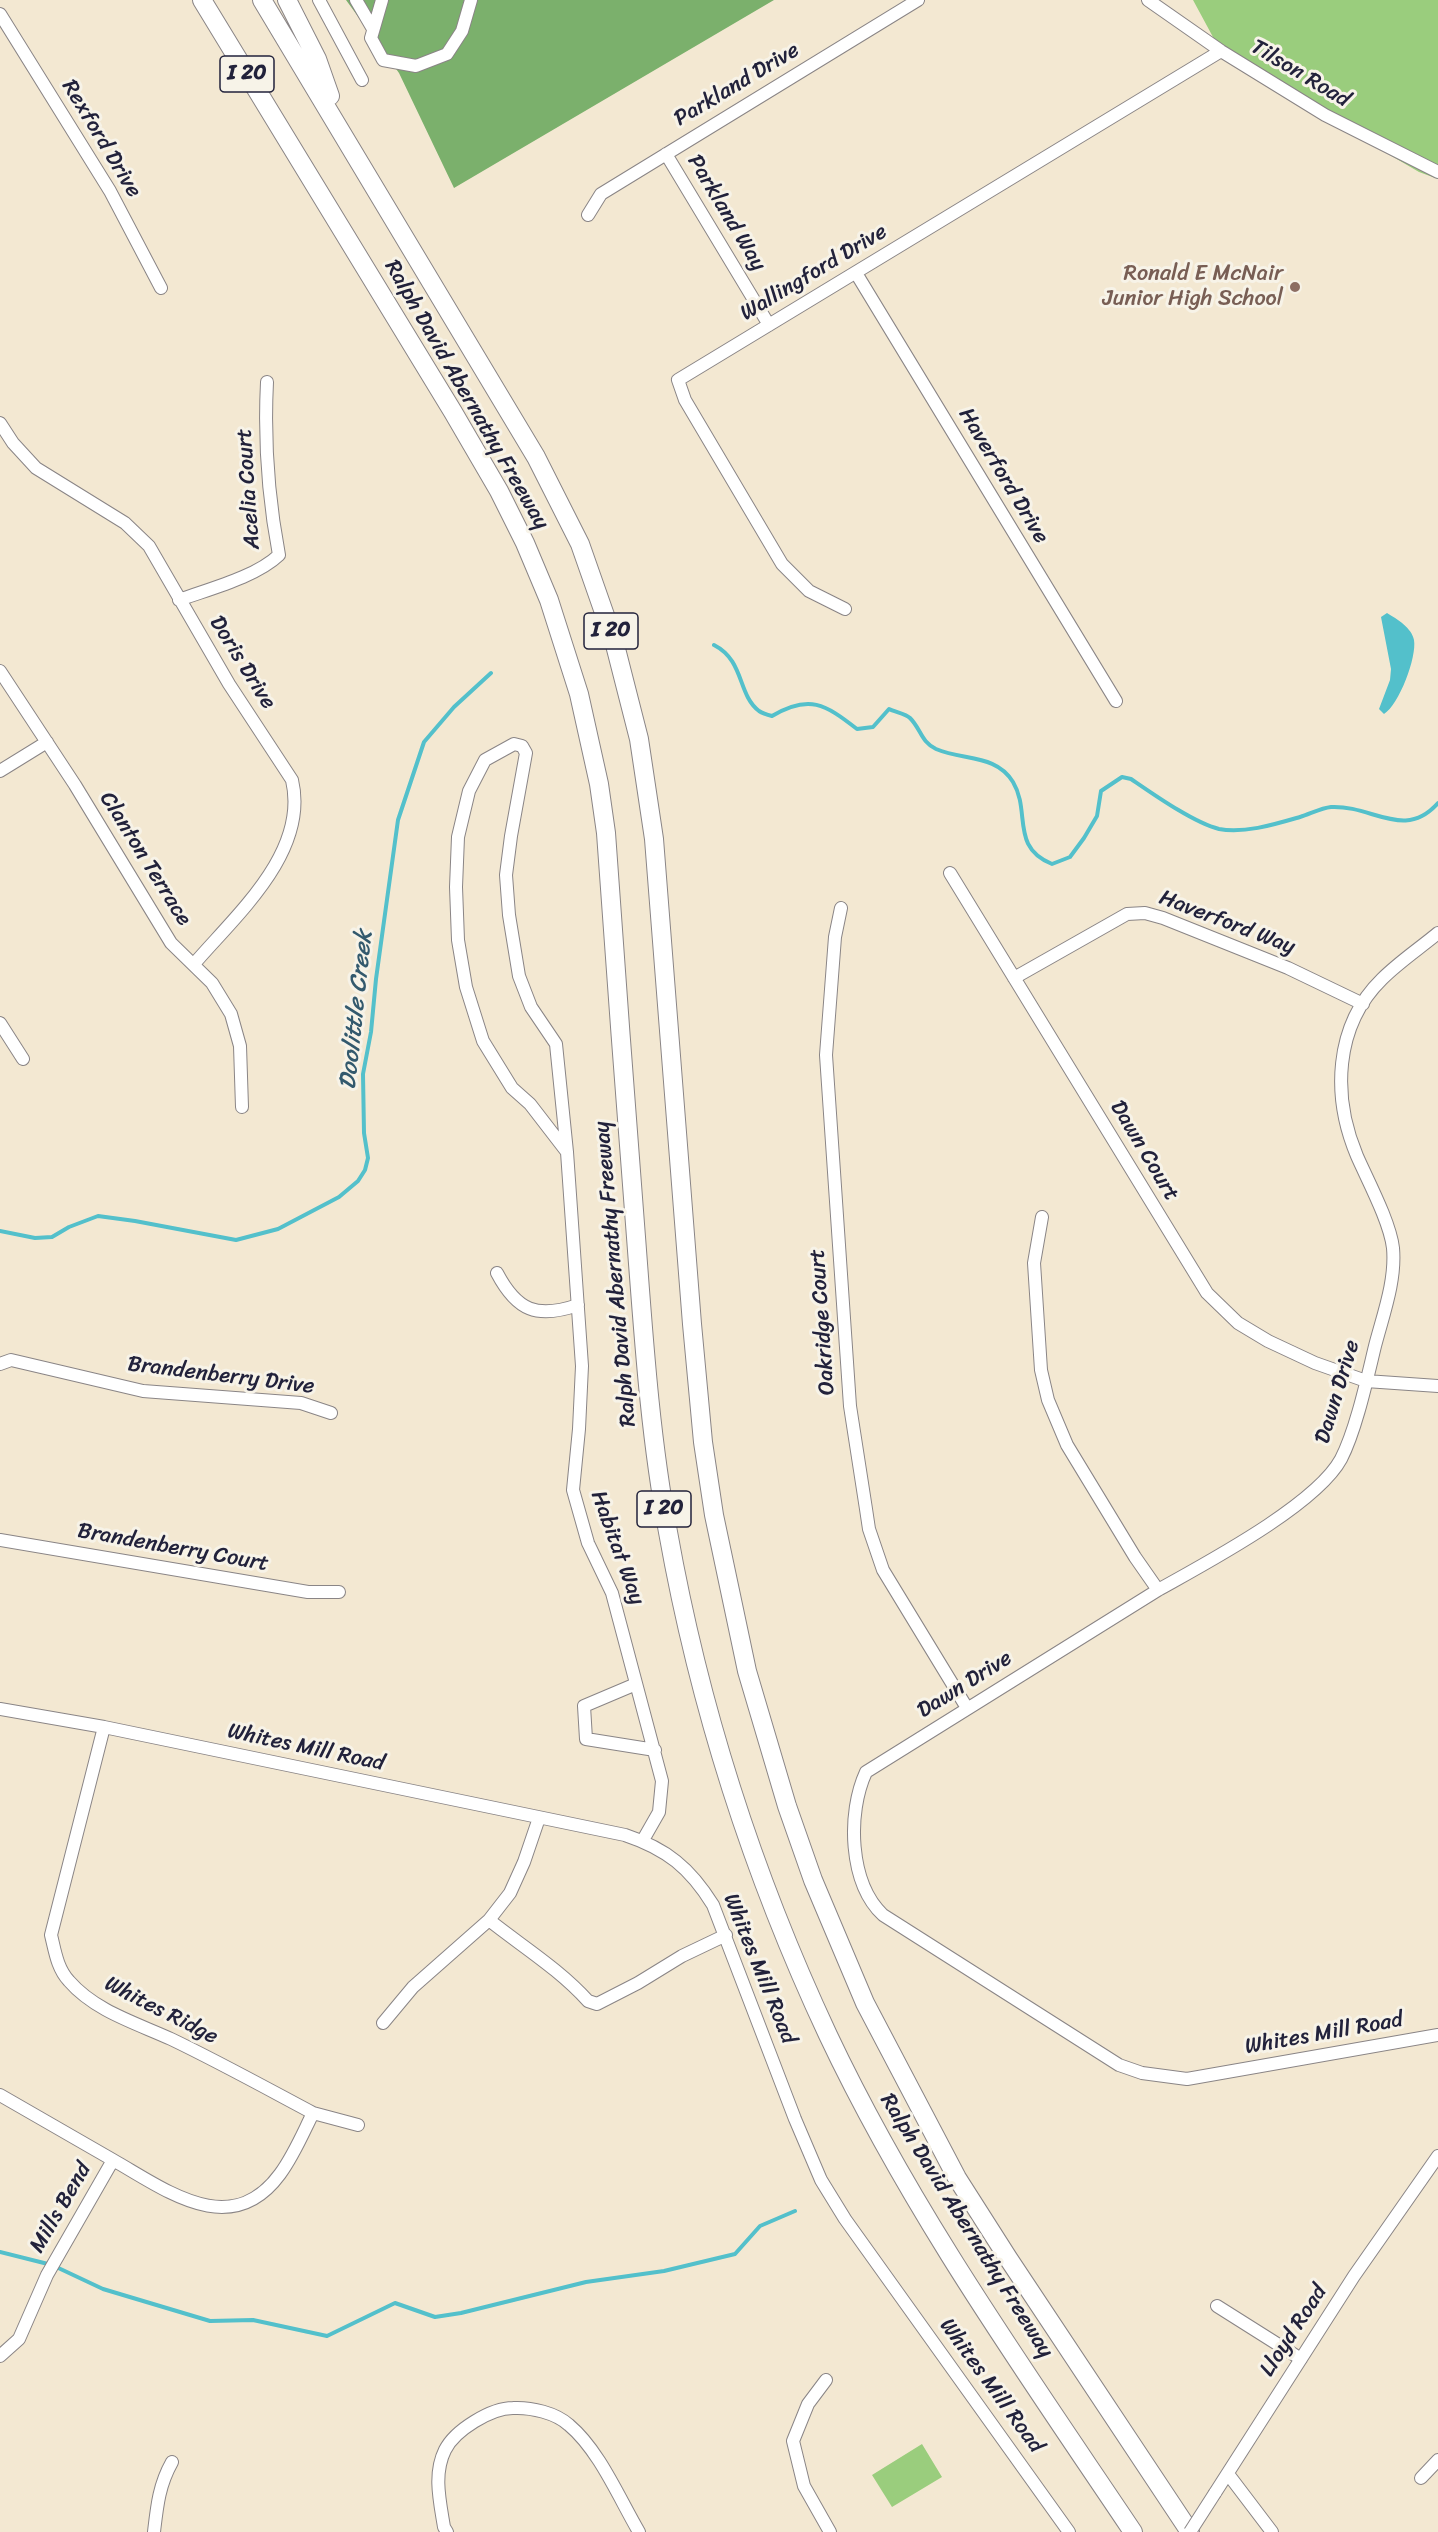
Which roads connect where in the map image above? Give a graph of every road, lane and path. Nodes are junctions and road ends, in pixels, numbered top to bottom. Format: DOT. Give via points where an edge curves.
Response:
graph roads {
  1 [pos="194,0"];
  2 [pos="202,0"];
  3 [pos="262,0"];
  4 [pos="287,0"];
  5 [pos="319,0"];
  6 [pos="356,0"];
  7 [pos="382,0"];
  8 [pos="471,0"];
  9 [pos="918,0"];
  10 [pos="1148,0"];
  11 [pos="0,14"];
  12 [pos="374,29"];
  13 [pos="1221,51"];
  14 [pos="362,80"];
  15 [pos="344,134"];
  16 [pos="292,149"];
  17 [pos="666,154"];
  18 [pos="1438,172"];
  19 [pos="588,215"];
  20 [pos="856,273"];
  21 [pos="161,288"];
  22 [pos="769,324"];
  23 [pos="267,382"];
  24 [pos="0,423"];
  25 [pos="179,600"];
  26 [pos="845,609"];
  27 [pos="0,671"];
  28 [pos="1116,701"];
  29 [pos="47,742"];
  30 [pos="0,771"];
  31 [pos="950,873"];
  32 [pos="841,908"];
  33 [pos="1438,933"];
  34 [pos="194,964"];
  35 [pos="1014,978"];
  36 [pos="1363,1004"];
  37 [pos="0,1023"];
  38 [pos="23,1059"];
  39 [pos="242,1107"];
  40 [pos="567,1152"];
  41 [pos="1042,1217"];
  42 [pos="497,1272"];
  43 [pos="578,1305"];
  44 [pos="0,1364"];
  45 [pos="1366,1381"];
  46 [pos="1438,1386"];
  47 [pos="331,1413"];
  48 [pos="0,1540"];
  49 [pos="1158,1590"];
  50 [pos="339,1592"];
  51 [pos="636,1684"];
  52 [pos="967,1708"];
  53 [pos="0,1709"];
  54 [pos="104,1727"];
  55 [pos="655,1750"];
  56 [pos="858,1798"];
  57 [pos="539,1818"];
  58 [pos="643,1840"];
  59 [pos="489,1920"];
  60 [pos="726,1935"];
  61 [pos="383,2023"];
  62 [pos="1438,2035"];
  63 [pos="0,2095"];
  64 [pos="313,2113"];
  65 [pos="358,2125"];
  66 [pos="1438,2156"];
  67 [pos="113,2160"];
  68 [pos="1217,2306"];
  69 [pos="0,2356"];
  70 [pos="1301,2360"];
  71 [pos="826,2380"];
  72 [pos="1438,2460"];
  73 [pos="172,2462"];
  74 [pos="1228,2474"];
  75 [pos="1421,2478"];
  76 [pos="154,2532"];
  77 [pos="447,2532"];
  78 [pos="639,2532"];
  79 [pos="830,2532"];
  80 [pos="1069,2532"];
  81 [pos="1133,2532"];
  82 [pos="1190,2532"];
  83 [pos="1272,2532"];
  1 -- 16 [label="highway"];
  2 -- 16 [label="highway, Ralph David Abernathy Freeway / I 20"];
  3 -- 15 [label="highway, Ralph David Abernathy Freeway / I 20"];
  4 -- 15 [label="highway" via="317,59"];
  5 -- 14 [label="street"];
  6 -- 12 [label="street"];
  7 -- 12 [label="street"];
  8 -- 12 [label="street" via="462,32 447,54 416,66 383,60 371,38"];
  9 -- 17 [label="street, Parkland Drive"];
  10 -- 13 [label="street, Tilson Road"];
  11 -- 21 [label="street, Rexford Drive" via="110,191"];
  13 -- 18 [label="street, Tilson Road" via="1325,115"];
  13 -- 20 [label="street, Wallingford Drive"];
  15 -- 82 [label="highway, Ralph David Abernathy Freeway / I 20" via="556,496 598,592 628,689 648,789 657,871 703,1442 725,1578 747,1671 813,1880 865,2003 927,2125 1008,2258"];
  16 -- 81 [label="highway, Ralph David Abernathy Freeway / I 20" via="499,491 549,600 579,694 606,833 647,1385 656,1460 692,1646 738,1809 796,1963 876,2132 944,2246"];
  17 -- 19 [label="street, Parkland Drive" via="600,194"];
  17 -- 22 [label="street, Parkland Way"];
  20 -- 22 [label="street, Wallingford Drive"];
  20 -- 28 [label="street, Haverford Drive"];
  22 -- 26 [label="street, Wallingford Drive" via="678,380 685,400 782,564 809,591"];
  23 -- 25 [label="street, Acelia Court" via="267,473 279,555 249,573"];
  24 -- 25 [label="street, Doris Drive" via="36,468 138,534"];
  25 -- 34 [label="street, Doris Drive" via="292,780 296,797 288,843 271,873"];
  27 -- 29 [label="street, Clanton Terrace"];
  29 -- 30 [label="street"];
  29 -- 34 [label="street, Clanton Terrace" via="171,943"];
  31 -- 35 [label="street, Dawn Court"];
  32 -- 52 [label="street, Oakridge Court" via="835,937 826,1054 850,1406 869,1529 883,1570"];
  33 -- 36 [label="street, Dawn Drive" via="1381,980"];
  34 -- 39 [label="street, Clanton Terrace" via="231,1014 240,1046"];
  35 -- 36 [label="street, Haverford Way" via="1127,914 1145,914 1288,968"];
  35 -- 45 [label="street, Dawn Court" via="1207,1293 1238,1323 1268,1341"];
  36 -- 45 [label="street, Dawn Drive" via="1349,1029 1341,1061 1340,1099 1350,1139 1393,1246 1394,1271"];
  37 -- 38 [label="street"];
  40 -- 40 [label="street, Habitat Way" via="530,1104 512,1088 483,1041 466,987 458,940 458,837 469,791 486,760 514,744 522,746 526,753 511,836 509,915 519,976 531,1007 556,1044"];
  40 -- 43 [label="street, Habitat Way"];
  41 -- 49 [label="street" via="1034,1263 1041,1370 1048,1400 1067,1445"];
  42 -- 43 [label="street" via="507,1292 520,1304 543,1313"];
  43 -- 51 [label="street, Habitat Way" via="582,1366 573,1490 588,1543 612,1593"];
  44 -- 47 [label="street, Brandenberry Drive" via="11,1360 143,1392 301,1403"];
  45 -- 46 [label="street, Dawn Court"];
  45 -- 49 [label="street, Dawn Drive" via="1341,1458 1327,1478 1301,1502"];
  48 -- 50 [label="street, Brandenberry Court" via="308,1592"];
  49 -- 52 [label="street, Dawn Drive"];
  51 -- 55 [label="street, Habitat Way"];
  51 -- 55 [label="street" via="584,1706 586,1739"];
  52 -- 56 [label="street, Dawn Drive" via="866,1772"];
  53 -- 54 [label="street, Whites Mill Road"];
  54 -- 57 [label="street, Whites Mill Road"];
  54 -- 64 [label="street, Whites Ridge" via="51,1935 58,1964 83,1995 111,2012 172,2039"];
  55 -- 58 [label="street, Habitat Way" via="662,1797 659,1812"];
  56 -- 62 [label="street, Whites Mill Road" via="854,1844 861,1876 877,1910 1119,2065 1157,2076 1187,2079"];
  57 -- 58 [label="street, Whites Mill Road"];
  57 -- 59 [label="street" via="510,1893"];
  58 -- 60 [label="street, Whites Mill Road" via="671,1856 700,1884"];
  59 -- 60 [label="street" via="555,1969 588,2001 597,2004"];
  59 -- 61 [label="street" via="413,1987"];
  60 -- 80 [label="street, Whites Mill Road" via="821,2180"];
  63 -- 67 [label="street, Mills Bend"];
  64 -- 65 [label="street, Whites Ridge"];
  64 -- 67 [label="street" via="286,2165 270,2186 252,2199 230,2206 194,2204"];
  66 -- 70 [label="street, Lloyd Road"];
  67 -- 69 [label="street, Mills Bend" via="57,2256 19,2338"];
  68 -- 70 [label="street"];
  70 -- 74 [label="street, Lloyd Road"];
  71 -- 79 [label="street" via="808,2404 793,2441 804,2486"];
  72 -- 75 [label="street"];
  73 -- 76 [label="street" via="157,2498"];
  74 -- 82 [label="street, Lloyd Road, bridge"];
  74 -- 83 [label="street"];
  77 -- 78 [label="street" via="438,2490 446,2449 480,2418 513,2408 552,2414 568,2423 586,2442"];
}
